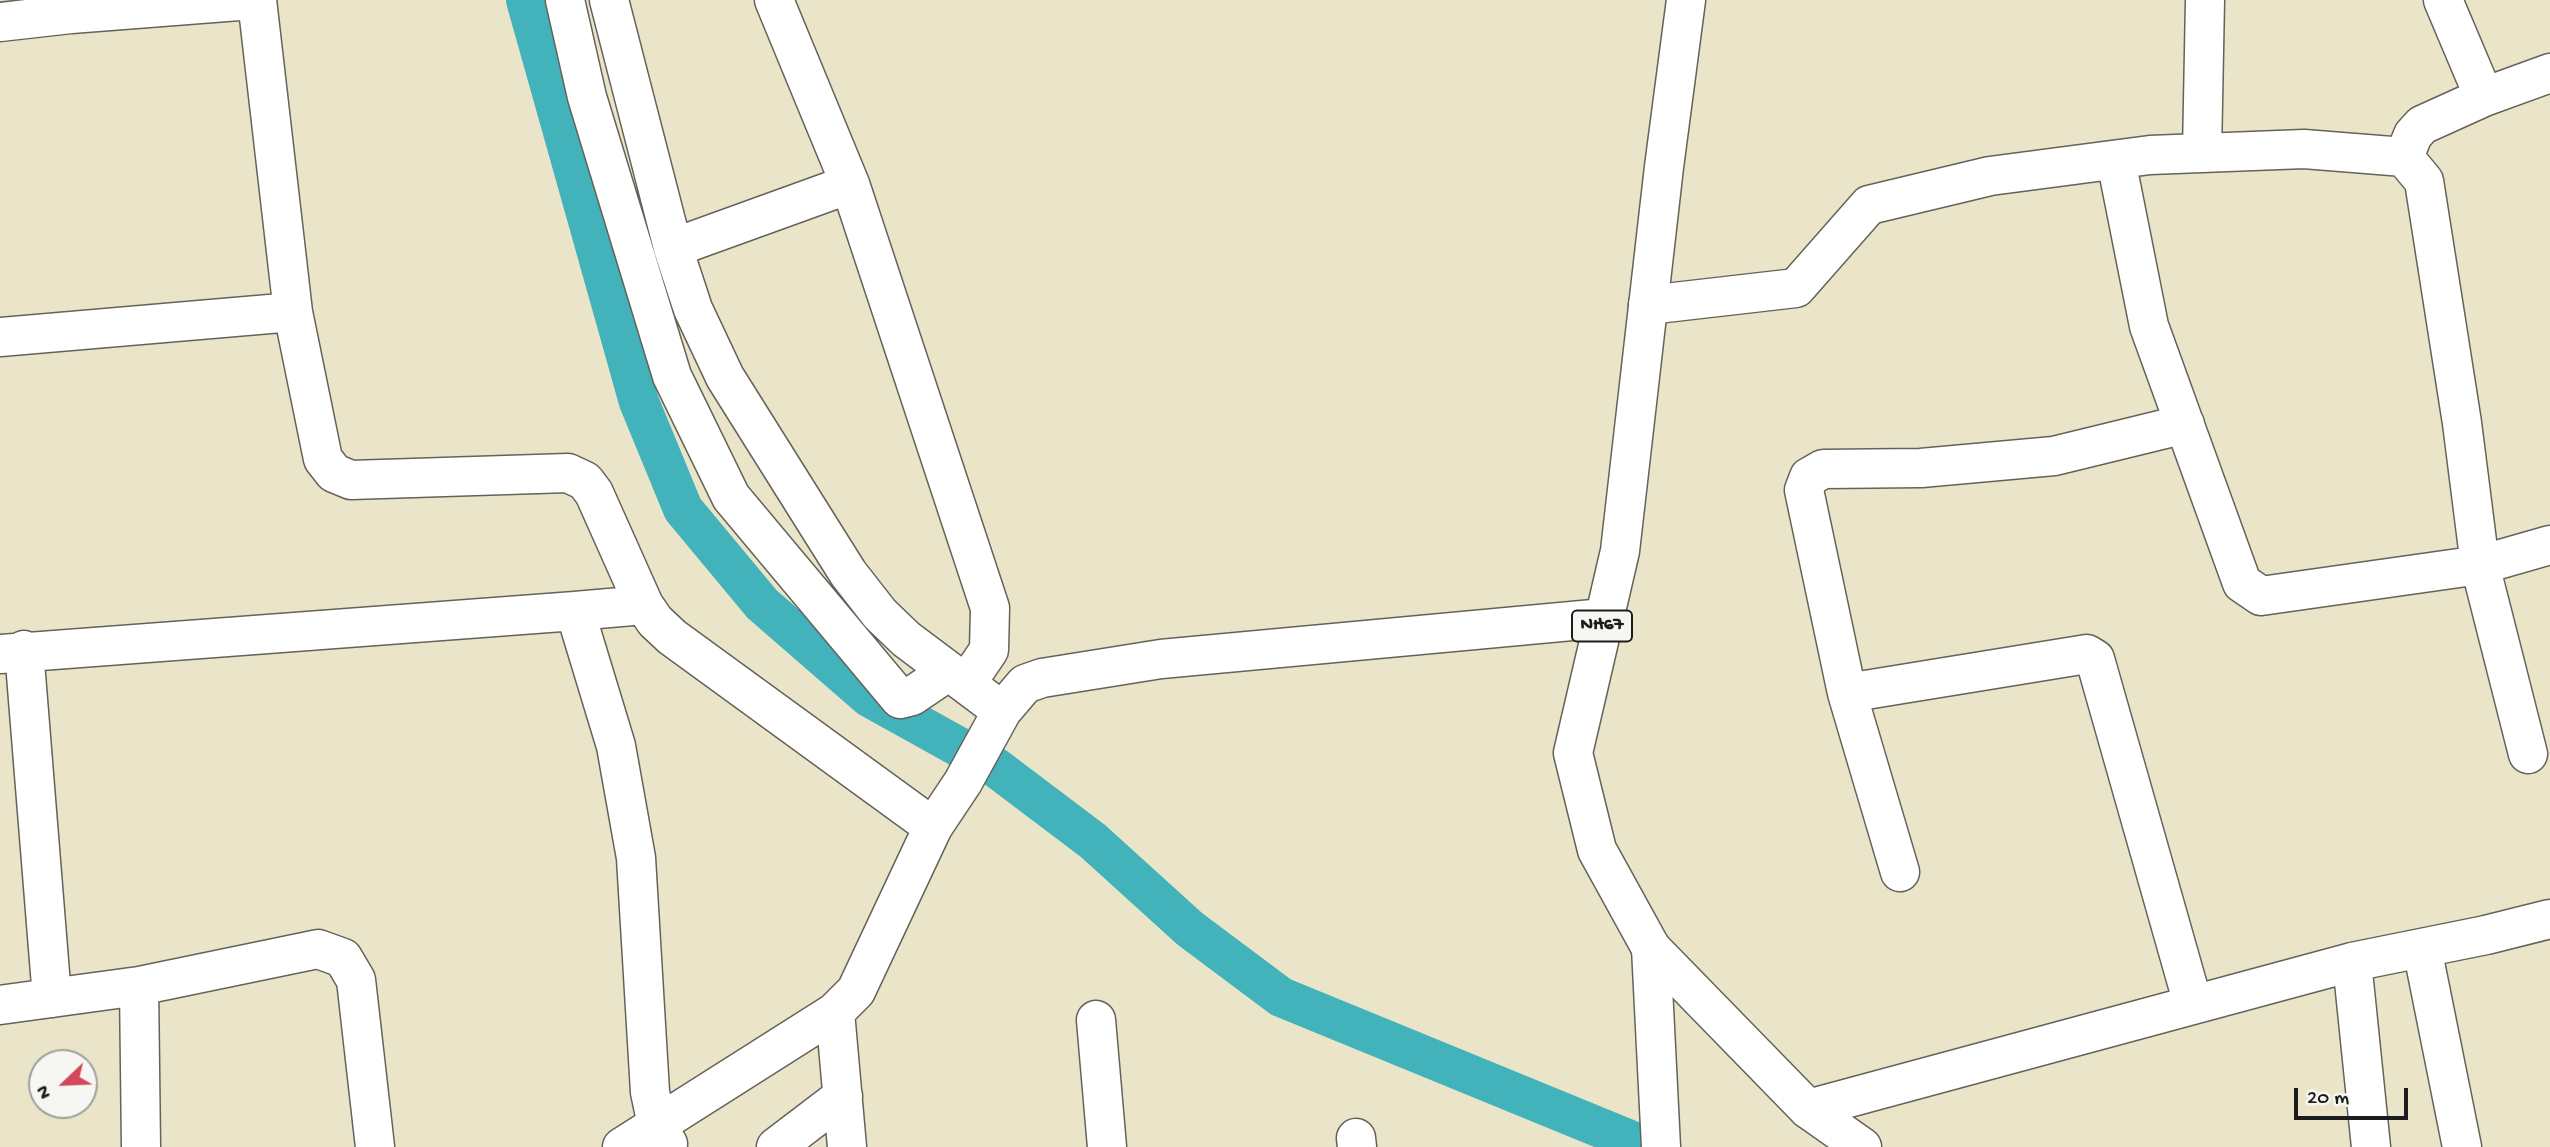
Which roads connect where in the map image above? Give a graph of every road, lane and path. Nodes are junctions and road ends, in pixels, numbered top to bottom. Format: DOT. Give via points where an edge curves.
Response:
graph roads {
  1 [pos="254,0"];
  2 [pos="565,0"];
  3 [pos="609,0"];
  4 [pos="774,0"];
  5 [pos="1686,0"];
  6 [pos="2204,0"];
  7 [pos="2443,0"];
  8 [pos="0,22"];
  9 [pos="2550,73"];
  10 [pos="2484,97"];
  11 [pos="2202,153"];
  12 [pos="2404,158"];
  13 [pos="2116,160"];
  14 [pos="850,184"];
  15 [pos="673,248"];
  16 [pos="1648,305"];
  17 [pos="293,313"];
  18 [pos="0,337"];
  19 [pos="2185,424"];
  20 [pos="2550,545"];
  21 [pos="2480,565"];
  22 [pos="644,605"];
  23 [pos="575,611"];
  24 [pos="1604,618"];
  25 [pos="12,652"];
  26 [pos="958,678"];
  27 [pos="1847,693"];
  28 [pos="999,718"];
  29 [pos="2528,754"];
  30 [pos="933,827"];
  31 [pos="1900,872"];
  32 [pos="2550,919"];
  33 [pos="1651,947"];
  34 [pos="2423,948"];
  35 [pos="2352,962"];
  36 [pos="139,986"];
  37 [pos="52,998"];
  38 [pos="2193,1004"];
  39 [pos="0,1005"];
  40 [pos="835,1013"];
  41 [pos="1096,1020"];
  42 [pos="843,1096"];
  43 [pos="1808,1109"];
  44 [pos="663,1136"];
  45 [pos="141,1147"];
  46 [pos="375,1147"];
  47 [pos="622,1147"];
  48 [pos="776,1147"];
  49 [pos="847,1147"];
  50 [pos="1107,1147"];
  51 [pos="1661,1147"];
  52 [pos="1862,1147"];
  53 [pos="2371,1147"];
  54 [pos="2462,1147"];
  1 -- 8 [label="main road"];
  1 -- 17 [label="main road"];
  2 -- 26 [label="main road" via="587,97 672,376 731,496 900,699"];
  3 -- 15 [label="main road"];
  4 -- 14 [label="main road"];
  5 -- 16 [label="main road, NH67"];
  6 -- 11 [label="main road"];
  7 -- 10 [label="main road"];
  9 -- 10 [label="main road"];
  10 -- 12 [label="main road" via="2422,125"];
  11 -- 12 [label="main road" via="2304,149"];
  11 -- 13 [label="main road"];
  12 -- 21 [label="main road" via="2424,181"];
  13 -- 16 [label="main road" via="1990,177 1869,205 1796,288"];
  13 -- 19 [label="main road" via="2149,326"];
  14 -- 15 [label="main road"];
  14 -- 26 [label="main road" via="990,608 989,650"];
  15 -- 26 [label="main road" via="693,309 725,377 848,573 906,639"];
  16 -- 24 [label="main road, NH67" via="1620,551"];
  17 -- 18 [label="main road"];
  17 -- 22 [label="main road" via="323,459 334,473 351,480 568,473 585,481 594,493"];
  19 -- 21 [label="main road" via="2242,583 2261,597"];
  19 -- 27 [label="main road" via="2054,456 1921,468 1823,469 1809,477 1804,490"];
  20 -- 21 [label="main road"];
  21 -- 29 [label="main road"];
  22 -- 23 [label="main road"];
  22 -- 30 [label="main road" via="672,637"];
  23 -- 25 [label="main road"];
  23 -- 44 [label="main road" via="616,746 636,858 650,1092"];
  24 -- 28 [label="main road" via="1161,659 1042,678 1025,684"];
  24 -- 33 [label="main road, NH67" via="1573,753 1597,850"];
  25 -- 37 [label="main road"];
  26 -- 28 [label="main road"];
  27 -- 31 [label="main road"];
  27 -- 38 [label="main road" via="2087,654 2095,659"];
  28 -- 30 [label="main road"];
  30 -- 40 [label="main road" via="856,991"];
  32 -- 34 [label="main road"];
  33 -- 43 [label="main road, NH67"];
  33 -- 51 [label="main road"];
  34 -- 35 [label="main road"];
  34 -- 54 [label="main road"];
  35 -- 38 [label="main road"];
  35 -- 53 [label="main road"];
  36 -- 37 [label="main road"];
  36 -- 45 [label="main road"];
  36 -- 46 [label="main road" via="318,949 343,958 356,980"];
  37 -- 39 [label="main road"];
  38 -- 43 [label="main road"];
  40 -- 42 [label="main road"];
  40 -- 44 [label="main road"];
  41 -- 50 [label="main road"];
  42 -- 48 [label="main road"];
  42 -- 49 [label="main road"];
  43 -- 52 [label="main road, NH67"];
  44 -- 47 [label="main road"];
}
